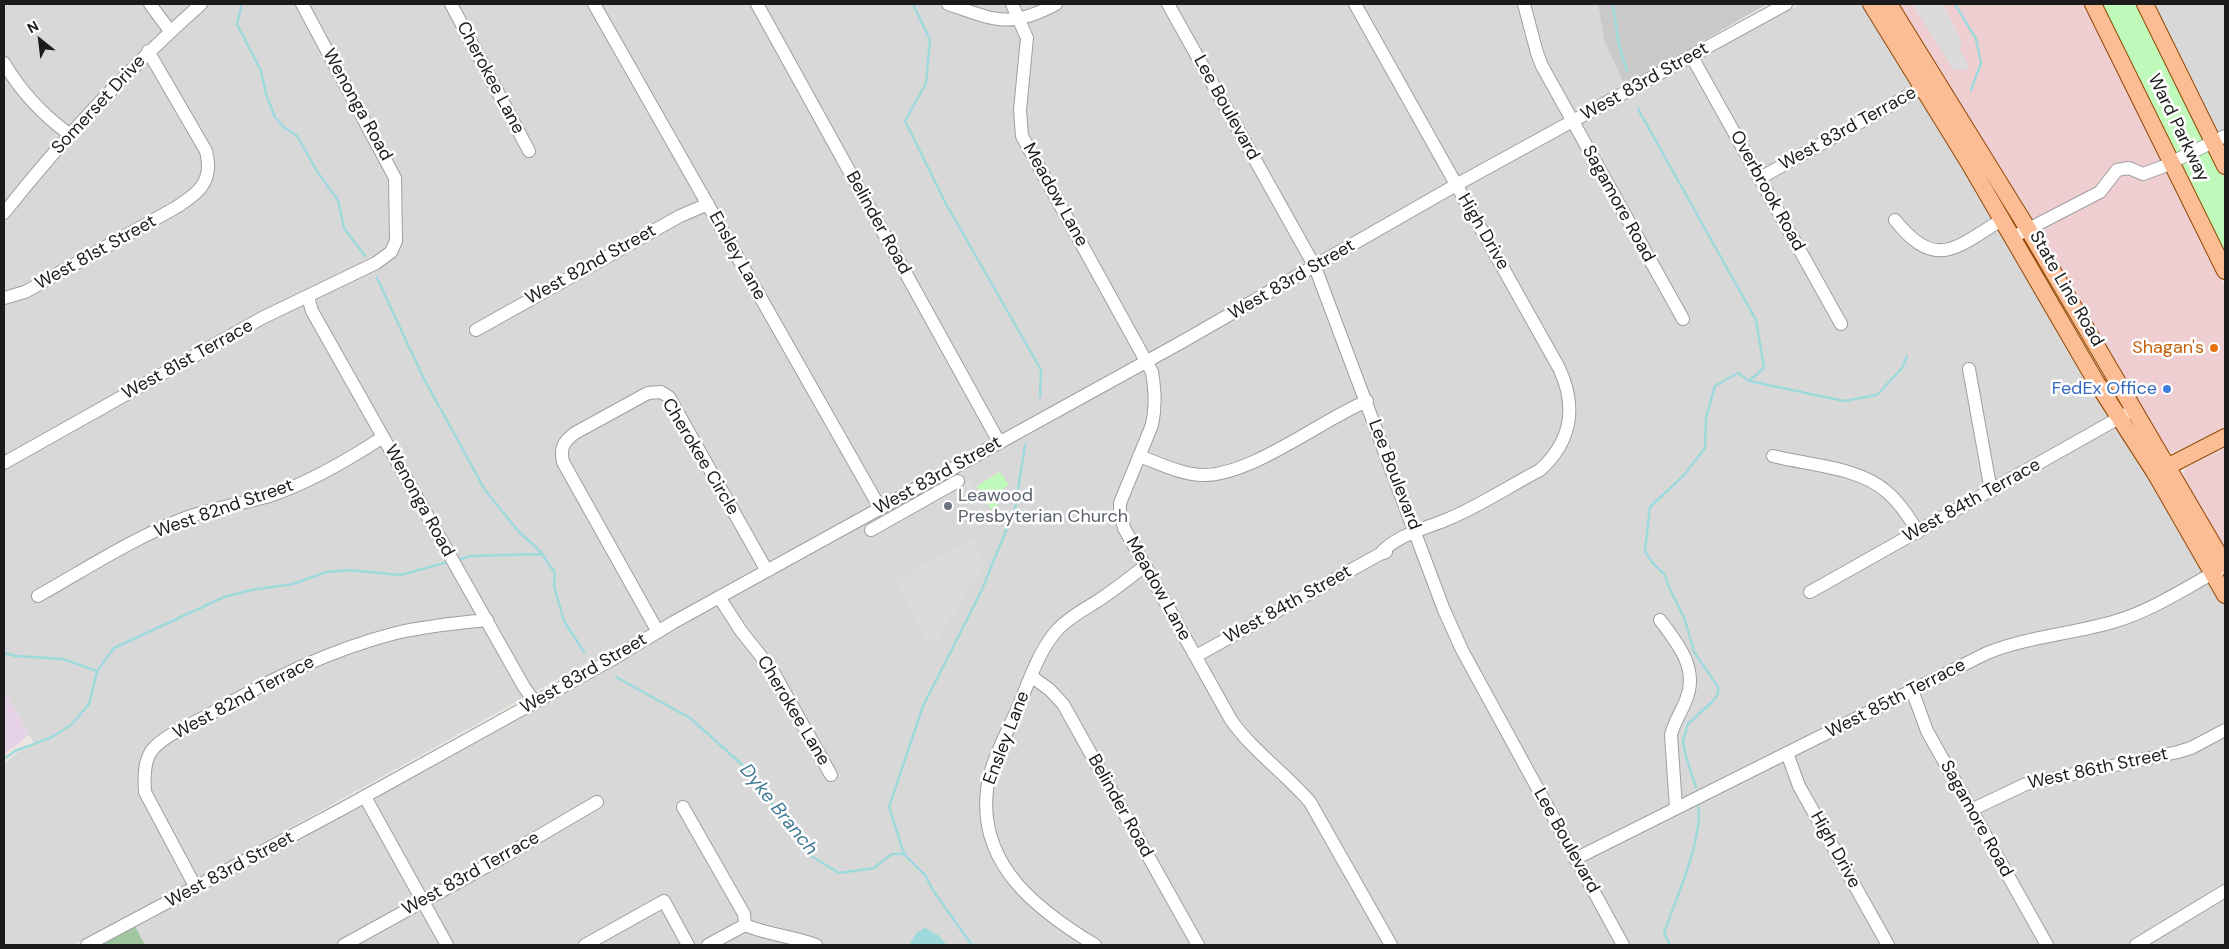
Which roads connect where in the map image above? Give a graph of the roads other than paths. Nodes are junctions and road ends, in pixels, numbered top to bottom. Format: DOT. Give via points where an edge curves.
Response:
graph roads {
  1 [pos="150,4"];
  2 [pos="201,4"];
  3 [pos="302,4"];
  4 [pos="451,4"];
  5 [pos="594,4"];
  6 [pos="757,4"];
  7 [pos="948,4"];
  8 [pos="1012,4"];
  9 [pos="1056,4"];
  10 [pos="1168,4"];
  11 [pos="1355,4"];
  12 [pos="1524,4"];
  13 [pos="1786,4"];
  14 [pos="1871,4"];
  15 [pos="1889,4"];
  16 [pos="2093,4"];
  17 [pos="2145,4"];
  18 [pos="1019,20"];
  19 [pos="170,31"];
  20 [pos="148,51"];
  21 [pos="1692,57"];
  22 [pos="4,63"];
  23 [pos="1930,84"];
  24 [pos="1572,122"];
  25 [pos="69,134"];
  26 [pos="2219,138"];
  27 [pos="529,151"];
  28 [pos="2172,162"];
  29 [pos="2225,166"];
  30 [pos="1760,178"];
  31 [pos="1456,185"];
  32 [pos="708,204"];
  33 [pos="4,213"];
  34 [pos="2003,219"];
  35 [pos="1895,220"];
  36 [pos="2020,233"];
  37 [pos="376,263"];
  38 [pos="1315,267"];
  39 [pos="2225,270"];
  40 [pos="308,297"];
  41 [pos="4,298"];
  42 [pos="1683,319"];
  43 [pos="1841,324"];
  44 [pos="476,330"];
  45 [pos="1147,361"];
  46 [pos="1970,369"];
  47 [pos="1368,405"];
  48 [pos="2127,414"];
  49 [pos="383,437"];
  50 [pos="2225,437"];
  51 [pos="999,442"];
  52 [pos="1139,456"];
  53 [pos="1773,456"];
  54 [pos="4,464"];
  55 [pos="1545,465"];
  56 [pos="2161,470"];
  57 [pos="958,481"];
  58 [pos="1991,491"];
  59 [pos="880,508"];
  60 [pos="871,530"];
  61 [pos="1918,532"];
  62 [pos="1417,535"];
  63 [pos="1145,566"];
  64 [pos="2221,568"];
  65 [pos="766,571"];
  66 [pos="1810,592"];
  67 [pos="2225,595"];
  68 [pos="38,596"];
  69 [pos="719,597"];
  70 [pos="486,620"];
  71 [pos="1660,620"];
  72 [pos="658,632"];
  73 [pos="1196,656"];
  74 [pos="1032,676"];
  75 [pos="1912,690"];
  76 [pos="535,702"];
  77 [pos="2225,730"];
  78 [pos="1787,753"];
  79 [pos="831,775"];
  80 [pos="365,796"];
  81 [pos="597,802"];
  82 [pos="683,807"];
  83 [pos="1676,808"];
  84 [pos="1971,810"];
  85 [pos="1575,859"];
  86 [pos="196,888"];
  87 [pos="2225,891"];
  88 [pos="422,901"];
  89 [pos="745,925"];
  90 [pos="1192,943"];
  91 [pos="87,945"];
  92 [pos="344,945"];
  93 [pos="447,945"];
  94 [pos="585,945"];
  95 [pos="688,945"];
  96 [pos="708,945"];
  97 [pos="816,945"];
  98 [pos="1095,945"];
  99 [pos="1391,945"];
  100 [pos="1623,945"];
  101 [pos="1888,945"];
  102 [pos="2047,945"];
  103 [pos="2136,945"];
  1 -- 19 [label="street"];
  2 -- 19 [label="street, Somerset Drive"];
  3 -- 37 [label="street, Wenonga Road" via="395,178 396,241 391,252"];
  4 -- 27 [label="street, Cherokee Lane"];
  5 -- 32 [label="street, Ensley Lane"];
  6 -- 51 [label="street, Belinder Road"];
  7 -- 18 [label="street" via="992,19"];
  8 -- 18 [label="street, Meadow Lane"];
  9 -- 18 [label="street"];
  10 -- 38 [label="street, Lee Boulevard"];
  11 -- 31 [label="street, High Drive"];
  12 -- 24 [label="street, Sagamore Road" via="1537,53"];
  13 -- 21 [label="street, West 83rd Street"];
  14 -- 23 [label="main road, State Line Road"];
  15 -- 23 [label="main road, State Line Road"];
  16 -- 28 [label="main road, Ward Parkway"];
  17 -- 26 [label="main road, Ward Parkway"];
  18 -- 45 [label="street, Meadow Lane" via="1027,38 1020,110 1022,136"];
  19 -- 20 [label="street, Somerset Drive"];
  20 -- 25 [label="street, Somerset Drive"];
  20 -- 41 [label="street, West 81st Street" via="208,158 205,184 186,202 25,292"];
  21 -- 24 [label="street, West 83rd Street"];
  21 -- 30 [label="street, Overbrook Road"];
  22 -- 25 [label="street" via="40,109"];
  23 -- 30 [label="street, West 83rd Terrace"];
  23 -- 34 [label="main road, State Line Road"];
  23 -- 36 [label="main road, State Line Road"];
  24 -- 31 [label="street, West 83rd Street"];
  24 -- 42 [label="street, Sagamore Road"];
  25 -- 33 [label="street, Somerset Drive"];
  26 -- 28 [label="street"];
  26 -- 29 [label="main road, Ward Parkway"];
  28 -- 36 [label="street" via="2143,174 2129,168 2117,170 2100,192"];
  28 -- 39 [label="main road, Ward Parkway"];
  30 -- 43 [label="street, Overbrook Road"];
  31 -- 38 [label="street, West 83rd Street"];
  31 -- 55 [label="street, High Drive" via="1566,383 1570,411 1567,429 1560,446"];
  32 -- 44 [label="street, West 82nd Street" via="680,216"];
  32 -- 59 [label="street, Ensley Lane"];
  34 -- 35 [label="street" via="1964,243 1943,251 1920,246"];
  34 -- 36 [label="main road, State Line Road"];
  36 -- 48 [label="main road, State Line Road" via="2096,380"];
  37 -- 40 [label="street, West 81st Terrace"];
  38 -- 45 [label="street, West 83rd Street"];
  38 -- 47 [label="street, Lee Boulevard"];
  40 -- 49 [label="street, Wenonga Road" via="312,311"];
  40 -- 54 [label="street, West 81st Terrace" via="254,323"];
  45 -- 51 [label="street, West 83rd Street"];
  45 -- 52 [label="street, Meadow Lane" via="1156,396 1155,411"];
  46 -- 58 [label="street"];
  47 -- 52 [label="street" via="1250,462 1216,474 1185,472"];
  47 -- 62 [label="street, Lee Boulevard"];
  48 -- 56 [label="main road, State Line Road"];
  48 -- 58 [label="street, West 84th Terrace"];
  49 -- 68 [label="street, West 82nd Street" via="294,486 163,527"];
  49 -- 70 [label="street, Wenonga Road"];
  50 -- 56 [label="main road"];
  51 -- 59 [label="street, West 83rd Street"];
  52 -- 63 [label="street, Meadow Lane" via="1120,503 1120,513 1124,528"];
  53 -- 61 [label="street" via="1857,475 1873,482 1901,506"];
  55 -- 62 [label="street, West 84th Street"];
  56 -- 64 [label="main road, State Line Road"];
  57 -- 60 [label="street"];
  58 -- 61 [label="street, West 84th Terrace"];
  59 -- 65 [label="street, West 83rd Street"];
  61 -- 66 [label="street, West 84th Terrace"];
  62 -- 73 [label="street, West 84th Street" via="1391,544 1380,554"];
  62 -- 85 [label="street, Lee Boulevard" via="1462,650"];
  63 -- 73 [label="street, Meadow Lane"];
  63 -- 74 [label="street, Ensley Lane" via="1065,623 1049,642"];
  64 -- 67 [label="main road, State Line Road"];
  64 -- 75 [label="street, West 85th Terrace" via="2132,616 2005,645"];
  65 -- 69 [label="street, West 83rd Street"];
  65 -- 72 [label="street, Cherokee Circle" via="668,397 661,392 648,393 575,433 565,440 561,451 563,462"];
  69 -- 72 [label="street, West 83rd Street"];
  69 -- 79 [label="street, Cherokee Lane" via="772,670"];
  70 -- 76 [label="street, Wenonga Road"];
  70 -- 86 [label="street, West 82nd Terrace" via="397,633 318,658 246,693 152,749 144,777 145,792"];
  71 -- 83 [label="street" via="1691,672 1686,701 1671,736"];
  72 -- 76 [label="street, West 83rd Street"];
  73 -- 99 [label="street, Meadow Lane" via="1237,729 1310,802"];
  74 -- 90 [label="street, Belinder Road" via="1063,704"];
  74 -- 98 [label="street, Ensley Lane" via="991,772 986,810 990,833 1006,869 1026,895 1058,923"];
  75 -- 78 [label="street, West 85th Terrace"];
  75 -- 84 [label="street, Sagamore Road" via="1927,731"];
  76 -- 80 [label="street, West 83rd Street"];
  77 -- 84 [label="street, West 86th Street" via="2178,752 2026,784"];
  78 -- 83 [label="street, West 85th Terrace"];
  78 -- 101 [label="street, High Drive" via="1799,786"];
  80 -- 86 [label="street, West 83rd Street"];
  80 -- 88 [label="street"];
  81 -- 88 [label="street, West 83rd Terrace"];
  82 -- 89 [label="street" via="744,914"];
  83 -- 85 [label="street, West 85th Terrace"];
  84 -- 102 [label="street, Sagamore Road"];
  85 -- 100 [label="street, Lee Boulevard"];
  86 -- 91 [label="street, West 83rd Street"];
  87 -- 103 [label="street"];
  88 -- 92 [label="street, West 83rd Terrace"];
  88 -- 93 [label="street"];
  89 -- 96 [label="street"];
  89 -- 97 [label="street"];
  94 -- 95 [label="street" via="664,902"];
}
